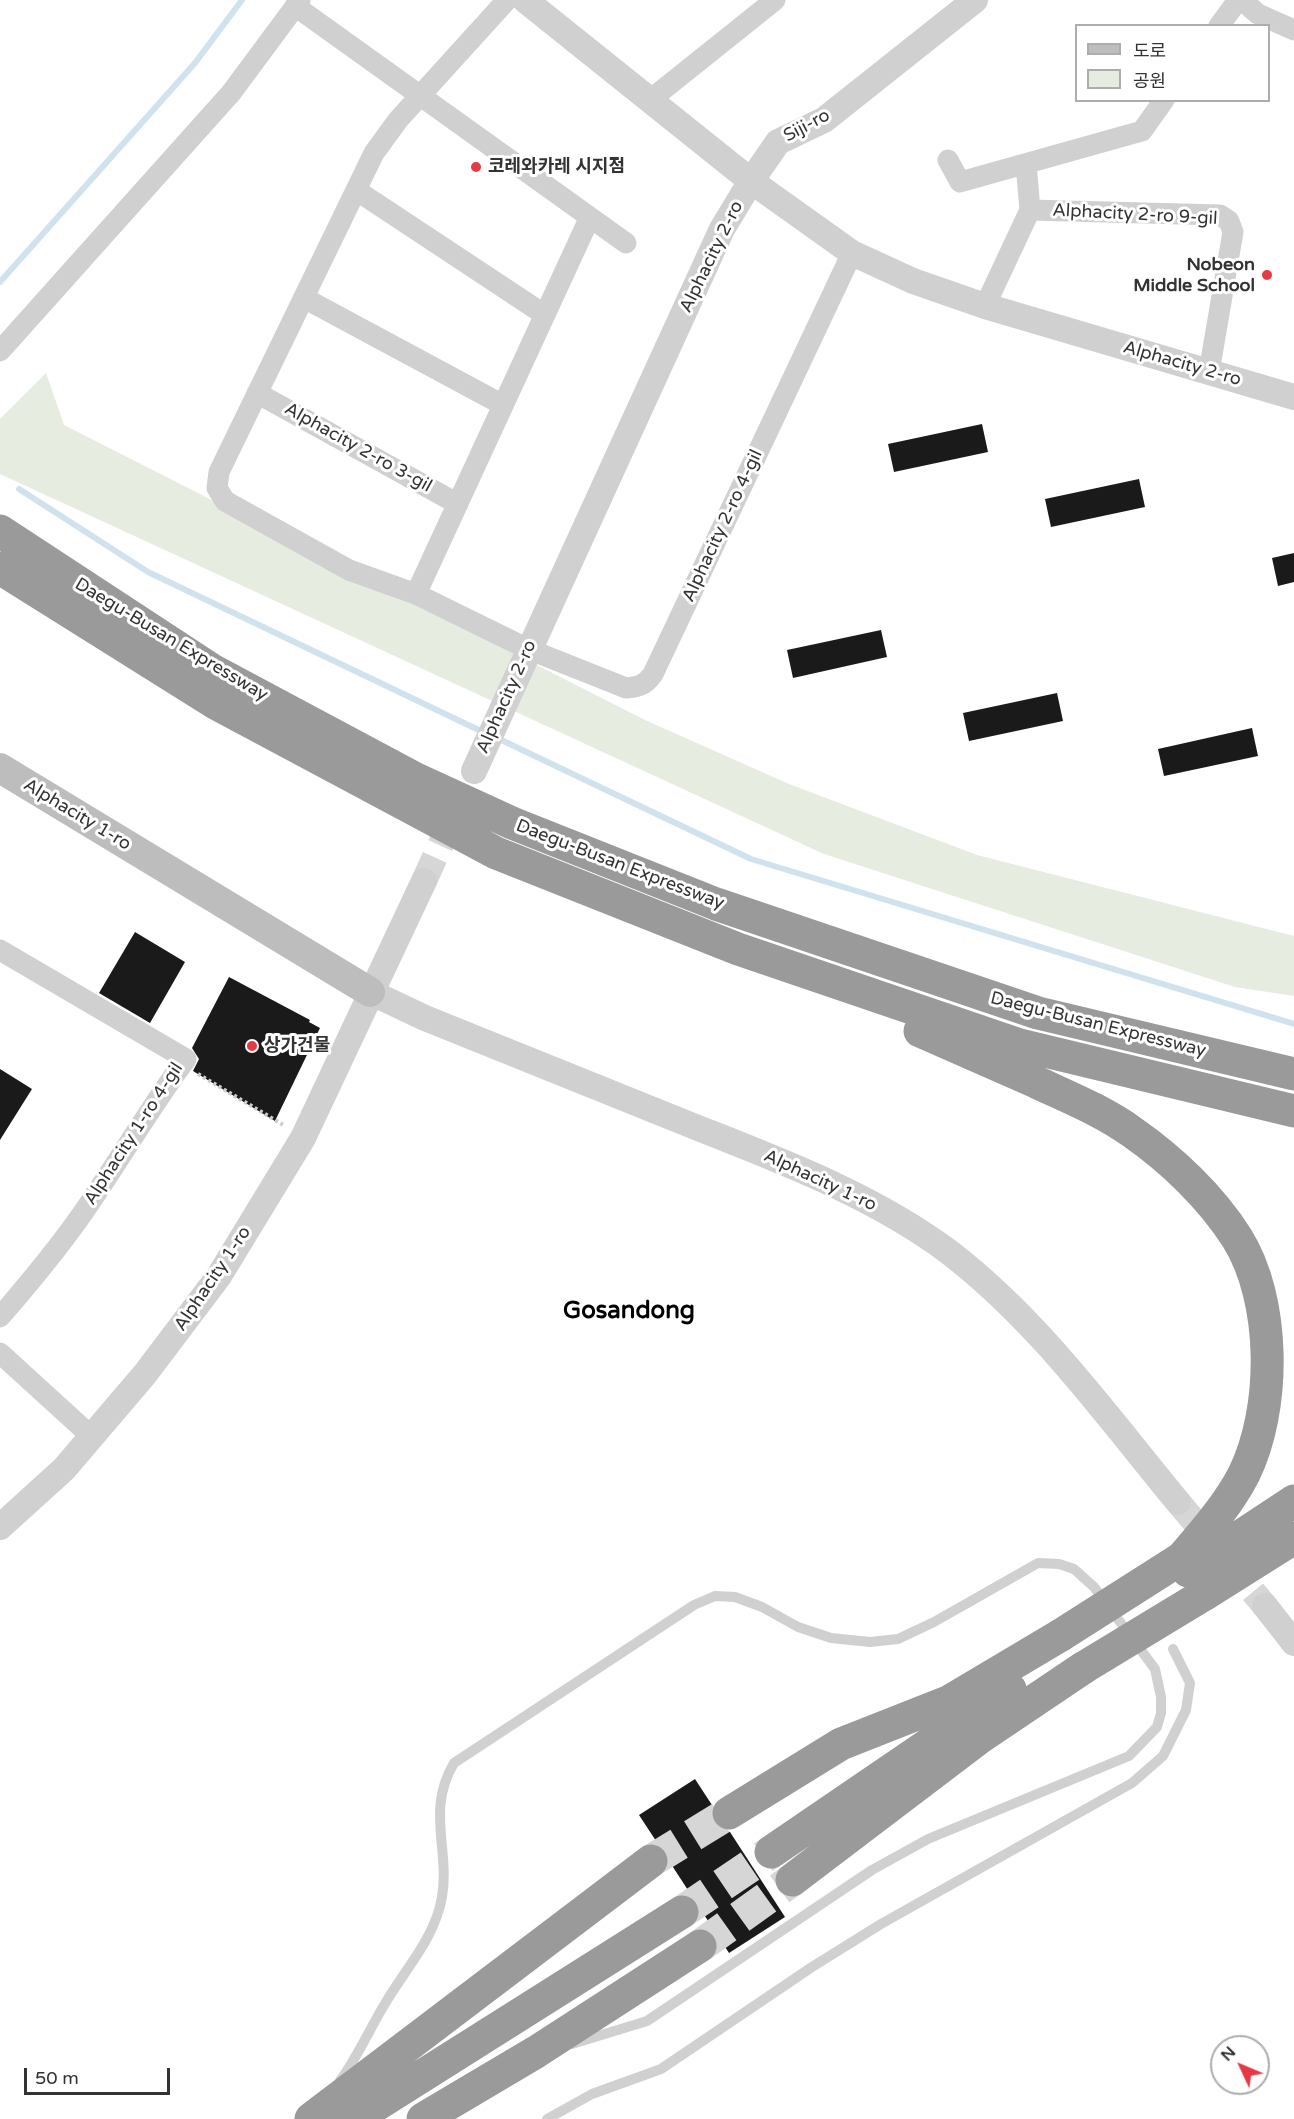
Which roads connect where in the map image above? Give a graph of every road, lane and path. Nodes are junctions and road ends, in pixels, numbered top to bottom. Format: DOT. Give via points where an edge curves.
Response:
graph roads {
  1 [pos="507,0"];
  2 [pos="525,0"];
  3 [pos="775,0"];
  4 [pos="975,0"];
  5 [pos="1240,0"];
  6 [pos="297,3"];
  7 [pos="1221,24"];
  8 [pos="1294,30"];
  9 [pos="419,96"];
  10 [pos="650,100"];
  11 [pos="1163,102"];
  12 [pos="948,160"];
  13 [pos="1026,164"];
  14 [pos="751,181"];
  15 [pos="356,190"];
  16 [pos="1030,210"];
  17 [pos="590,218"];
  18 [pos="626,243"];
  19 [pos="852,253"];
  20 [pos="304,298"];
  21 [pos="985,306"];
  22 [pos="545,315"];
  23 [pos="0,351"];
  24 [pos="1209,372"];
  25 [pos="257,393"];
  26 [pos="1294,397"];
  27 [pos="503,405"];
  28 [pos="458,504"];
  29 [pos="0,531"];
  30 [pos="17,568"];
  31 [pos="416,594"];
  32 [pos="528,649"];
  33 [pos="0,768"];
  34 [pos="474,771"];
  35 [pos="424,881"];
  36 [pos="738,949"];
  37 [pos="1,952"];
  38 [pos="370,992"];
  39 [pos="186,1059"];
  40 [pos="1294,1074"];
  41 [pos="1294,1111"];
  42 [pos="303,1138"];
  43 [pos="0,1317"];
  44 [pos="0,1353"];
  45 [pos="91,1436"];
  46 [pos="1294,1501"];
  47 [pos="1178,1502"];
  48 [pos="1294,1520"];
  49 [pos="0,1527"];
  50 [pos="1294,1538"];
  51 [pos="1193,1577"];
  52 [pos="1265,1606"];
  53 [pos="1294,1643"];
  54 [pos="1173,1649"];
  55 [pos="1071,1651"];
  56 [pos="729,1813"];
  57 [pos="771,1852"];
  58 [pos="651,1861"];
  59 [pos="792,1880"];
  60 [pos="682,1912"];
  61 [pos="700,1946"];
  62 [pos="536,2052"];
  63 [pos="312,2119"];
  64 [pos="354,2119"];
  65 [pos="423,2119"];
  66 [pos="547,2119"];
  1 -- 9 [label="street"];
  2 -- 10 [label="street"];
  3 -- 10 [label="street"];
  4 -- 14 [label="street, Siji-ro" via="824,120 778,142"];
  5 -- 7 [label="street"];
  5 -- 8 [label="street" via="1258,14"];
  6 -- 9 [label="street"];
  6 -- 23 [label="street" via="231,93"];
  9 -- 15 [label="street" via="374,153"];
  9 -- 17 [label="street"];
  10 -- 14 [label="street"];
  11 -- 13 [label="street" via="1142,131"];
  12 -- 13 [label="street" via="960,182"];
  13 -- 16 [label="street, Alphacity 2-ro 9-gil"];
  14 -- 19 [label="street, Alphacity 2-ro"];
  14 -- 32 [label="street, Alphacity 2-ro" via="722,229"];
  15 -- 20 [label="street"];
  15 -- 22 [label="street"];
  16 -- 21 [label="street, Alphacity 2-ro 9-gil"];
  16 -- 24 [label="street, Alphacity 2-ro 9-gil" via="1220,215 1229,221 1233,232"];
  17 -- 18 [label="street"];
  17 -- 22 [label="street"];
  19 -- 21 [label="street, Alphacity 2-ro" via="913,281"];
  19 -- 32 [label="street, Alphacity 2-ro 4-gil" via="647,682 626,688"];
  20 -- 25 [label="street"];
  20 -- 27 [label="street"];
  21 -- 24 [label="street, Alphacity 2-ro"];
  22 -- 27 [label="street"];
  24 -- 26 [label="street, Alphacity 2-ro"];
  25 -- 28 [label="street, Alphacity 2-ro 3-gil"];
  25 -- 31 [label="street" via="219,472 217,488 225,501 349,570"];
  27 -- 28 [label="street"];
  28 -- 31 [label="street"];
  29 -- 30 [label="highway, Daegu-Busan Expressway"];
  30 -- 36 [label="highway, Daegu-Busan Expressway" via="217,704 496,853"];
  30 -- 40 [label="highway, Daegu-Busan Expressway" via="416,779 512,823 717,904 1027,1010"];
  31 -- 32 [label="street"];
  32 -- 34 [label="street, Alphacity 2-ro"];
  33 -- 38 [label="main road, Alphacity 1-ro"];
  35 -- 38 [label="street"];
  36 -- 41 [label="highway, Daegu-Busan Expressway" via="1020,1045"];
  36 -- 51 [label="highway" via="1112,1119 1182,1174 1237,1238 1249,1264 1265,1325 1268,1358 1263,1413 1244,1474 1213,1523"];
  37 -- 39 [label="street, Alphacity 1-ro 4-gil"];
  38 -- 42 [label="street, Alphacity 1-ro"];
  38 -- 47 [label="street, Alphacity 1-ro" via="425,1018 800,1169 893,1216 948,1252 1005,1299 1042,1337"];
  39 -- 42 [label="path" via="183,1065"];
  39 -- 43 [label="street, Alphacity 1-ro 4-gil" via="145,1114 90,1202"];
  42 -- 45 [label="street, Alphacity 1-ro" via="219,1276 145,1374"];
  44 -- 45 [label="street"];
  45 -- 49 [label="street, Alphacity 1-ro" via="63,1469"];
  46 -- 51 [label="highway"];
  48 -- 51 [label="highway"];
  50 -- 51 [label="highway"];
  51 -- 55 [label="highway, bridge"];
  52 -- 53 [label="street"];
  54 -- 66 [label="lane" via="1190,1683 1186,1710 1163,1756 1132,1783 881,1924 661,2069 592,2094"];
  55 -- 56 [label="highway" via="841,1744"];
  55 -- 57 [label="highway"];
  55 -- 59 [label="highway" via="979,1738"];
  58 -- 63 [label="highway"];
  60 -- 64 [label="highway"];
  61 -- 62 [label="highway"];
  62 -- 63 [label="lane" via="647,2021 872,1870 928,1839 1130,1756 1156,1727 1161,1697 1155,1669 1094,1587 1074,1569 1059,1564 1038,1563 898,1639 870,1642 831,1638 735,1597 715,1596 694,1605 454,1763 440,1794 442,1897 436,1915 422,1947 348,2069"];
  62 -- 65 [label="highway"];
}
